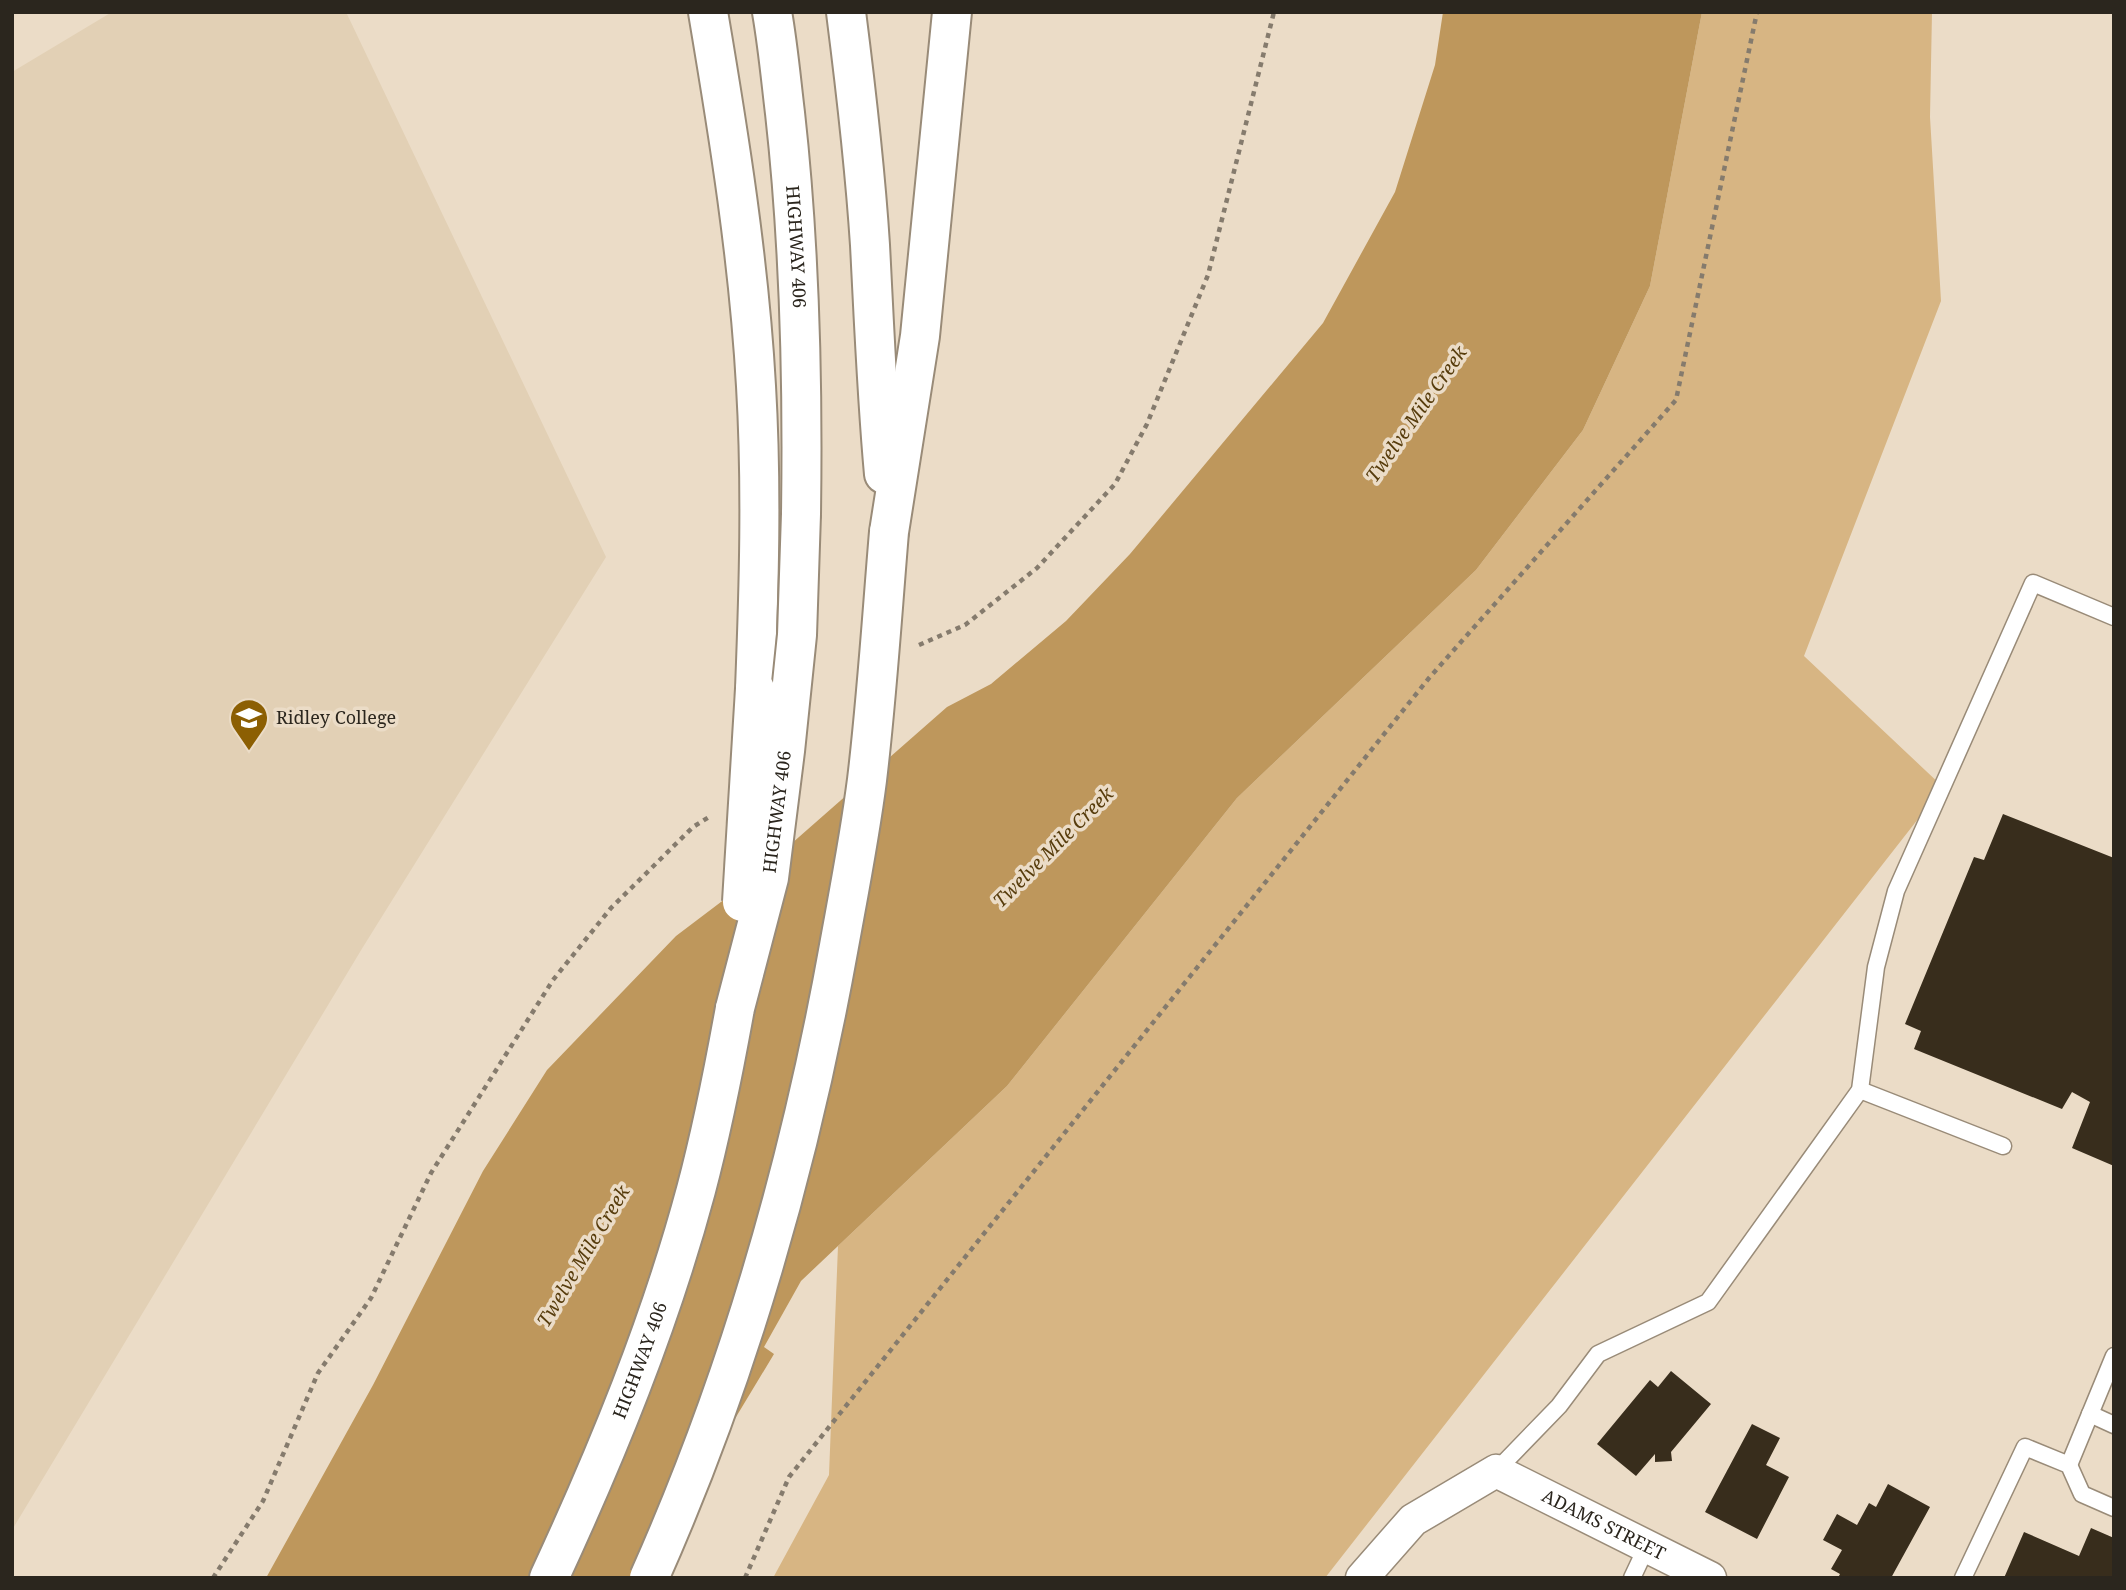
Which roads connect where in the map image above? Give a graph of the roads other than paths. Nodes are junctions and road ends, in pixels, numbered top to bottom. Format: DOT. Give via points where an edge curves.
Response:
graph roads {
  1 [pos="708,12"];
  2 [pos="772,12"];
  3 [pos="846,12"];
  4 [pos="952,12"];
  5 [pos="889,532"];
  6 [pos="2114,617"];
  7 [pos="735,1009"];
  8 [pos="1860,1090"];
  9 [pos="2003,1146"];
  10 [pos="2114,1356"];
  11 [pos="2090,1414"];
  12 [pos="2114,1425"];
  13 [pos="2068,1465"];
  14 [pos="1496,1471"];
  15 [pos="2114,1508"];
  16 [pos="1647,1546"];
  17 [pos="549,1578"];
  18 [pos="649,1578"];
  19 [pos="1362,1578"];
  20 [pos="1632,1578"];
  21 [pos="1710,1578"];
  22 [pos="1963,1578"];
  1 -- 7 [label="highway, bridge" via="746,261 756,386 760,551"];
  2 -- 7 [label="highway, HIGHWAY 406, bridge" via="799,261 803,382 797,635 769,878"];
  3 -- 5 [label="highway" via="859,107"];
  4 -- 5 [label="highway" via="920,336"];
  5 -- 18 [label="highway, bridge" via="866,783 814,1078 770,1248 734,1360"];
  6 -- 8 [label="lane" via="2034,583 1896,891 1876,967"];
  7 -- 17 [label="highway, HIGHWAY 406" via="718,1101 673,1267 609,1441"];
  8 -- 9 [label="lane"];
  8 -- 14 [label="lane" via="1708,1303 1598,1354 1559,1406"];
  10 -- 11 [label="lane"];
  11 -- 12 [label="lane"];
  11 -- 13 [label="lane"];
  13 -- 15 [label="lane" via="2082,1494"];
  13 -- 22 [label="lane" via="2025,1447"];
  14 -- 16 [label="street, ADAMS STREET"];
  14 -- 19 [label="street" via="1413,1520"];
  16 -- 20 [label="lane"];
  16 -- 21 [label="street, ADAMS STREET"];
}
